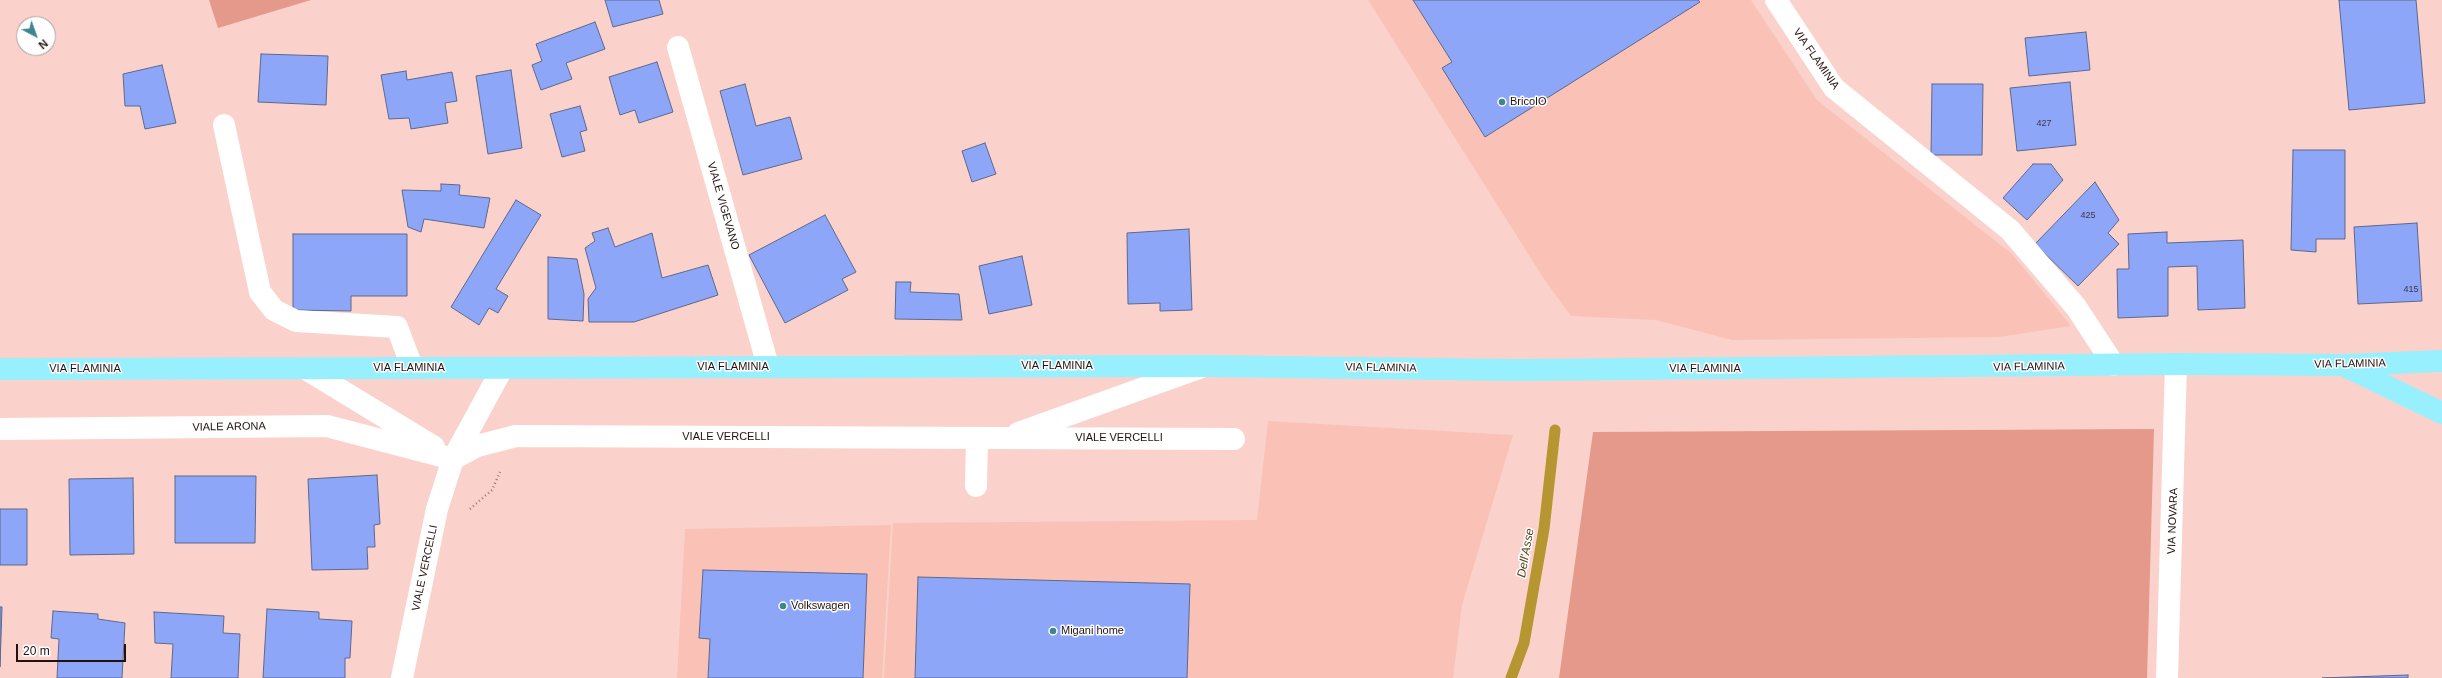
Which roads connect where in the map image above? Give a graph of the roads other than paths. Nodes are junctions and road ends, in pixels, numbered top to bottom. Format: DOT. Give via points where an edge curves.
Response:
graph roads {
  1 [pos="1776,0"];
  2 [pos="678,46"];
  3 [pos="224,125"];
  4 [pos="2442,361"];
  5 [pos="2176,364"];
  6 [pos="2114,365"];
  7 [pos="2344,365"];
  8 [pos="768,366"];
  9 [pos="1206,366"];
  10 [pos="412,367"];
  11 [pos="0,369"];
  12 [pos="306,369"];
  13 [pos="502,369"];
  14 [pos="2442,413"];
  15 [pos="0,429"];
  16 [pos="977,438"];
  17 [pos="1004,438"];
  18 [pos="1234,439"];
  19 [pos="454,460"];
  20 [pos="976,486"];
  21 [pos="402,678"];
  22 [pos="2167,678"];
  1 -- 6 [label="street, VIA FLAMINIA" via="1834,88 2010,230 2076,307"];
  2 -- 8 [label="street, VIALE VIGEVANO"];
  3 -- 10 [label="street" via="260,292 274,310 296,321 397,327"];
  4 -- 7 [label="main road, VIA FLAMINIA"];
  5 -- 6 [label="main road, VIA FLAMINIA"];
  5 -- 7 [label="main road, VIA FLAMINIA"];
  5 -- 22 [label="street, VIA NOVARA"];
  6 -- 9 [label="main road, VIA FLAMINIA" via="1525,370"];
  7 -- 14 [label="main road"];
  8 -- 9 [label="main road, VIA FLAMINIA"];
  8 -- 13 [label="main road, VIA FLAMINIA"];
  9 -- 17 [label="street, VIALE VERCELLI"];
  10 -- 12 [label="main road, VIA FLAMINIA"];
  10 -- 13 [label="main road, VIA FLAMINIA"];
  11 -- 12 [label="main road, VIA FLAMINIA"];
  12 -- 19 [label="street"];
  13 -- 19 [label="street, VIALE VERCELLI"];
  15 -- 19 [label="street, VIALE ARONA" via="327,426"];
  16 -- 17 [label="street, VIALE VERCELLI"];
  16 -- 19 [label="street, VIALE VERCELLI" via="516,436 477,446"];
  16 -- 20 [label="street"];
  17 -- 18 [label="street, VIALE VERCELLI"];
  19 -- 21 [label="street, VIALE VERCELLI" via="437,509"];
}
